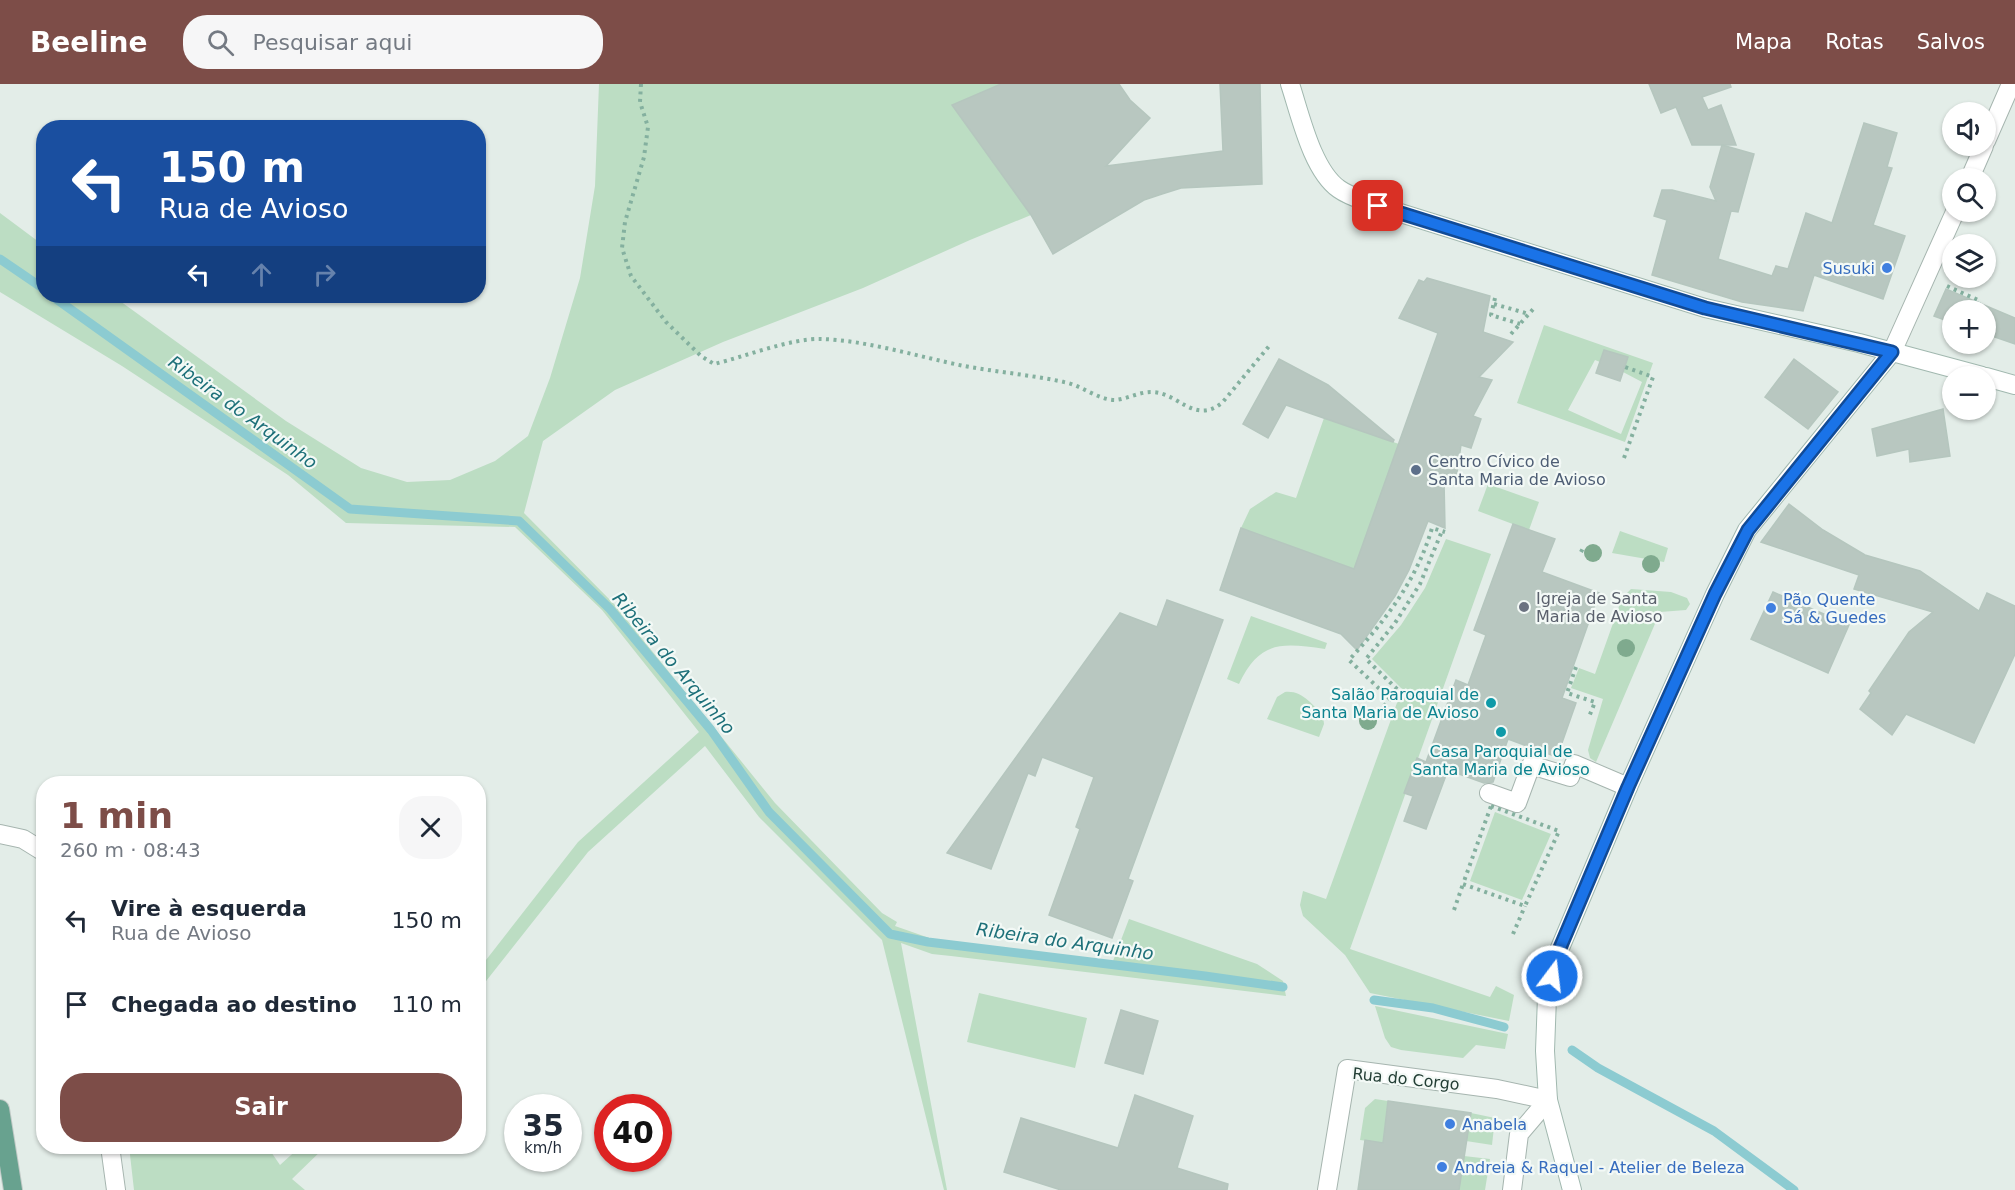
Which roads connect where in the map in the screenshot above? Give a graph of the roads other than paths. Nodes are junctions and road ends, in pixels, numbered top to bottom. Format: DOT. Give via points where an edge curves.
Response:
graph roads {
  1 [pos="1290,84"];
  2 [pos="2011,84"];
  3 [pos="1996,118"];
  4 [pos="1950,222"];
  5 [pos="1892,352"];
  6 [pos="1944,366"];
  7 [pos="1996,380"];
  8 [pos="2015,385"];
  9 [pos="1628,787"];
  10 [pos="1489,793"];
  11 [pos="0,834"];
  12 [pos="36,847"];
  13 [pos="1548,1100"];
  14 [pos="0,1109"];
  15 [pos="111,1154"];
  16 [pos="13,1190"];
  17 [pos="116,1190"];
  18 [pos="1327,1190"];
  19 [pos="1512,1190"];
  20 [pos="1572,1190"];
  1 -- 5 [label="street" via="1314,154 1328,179 1340,190 1378,206 1705,308"];
  2 -- 3 [label="street"];
  4 -- 5 [label="street"];
  5 -- 6 [label="street"];
  5 -- 9 [label="street" via="1748,530"];
  7 -- 8 [label="street"];
  9 -- 10 [label="street" via="1574,764 1570,777 1531,765 1517,803"];
  9 -- 13 [label="street" via="1557,955 1548,997"];
  11 -- 12 [label="street" via="23,839"];
  13 -- 18 [label="street, Rua do Corgo" via="1497,1089 1347,1070"];
  13 -- 19 [label="street" via="1519,1134"];
  13 -- 20 [label="street"];
  14 -- 16 [label="main road"];
  15 -- 17 [label="street"];
}
